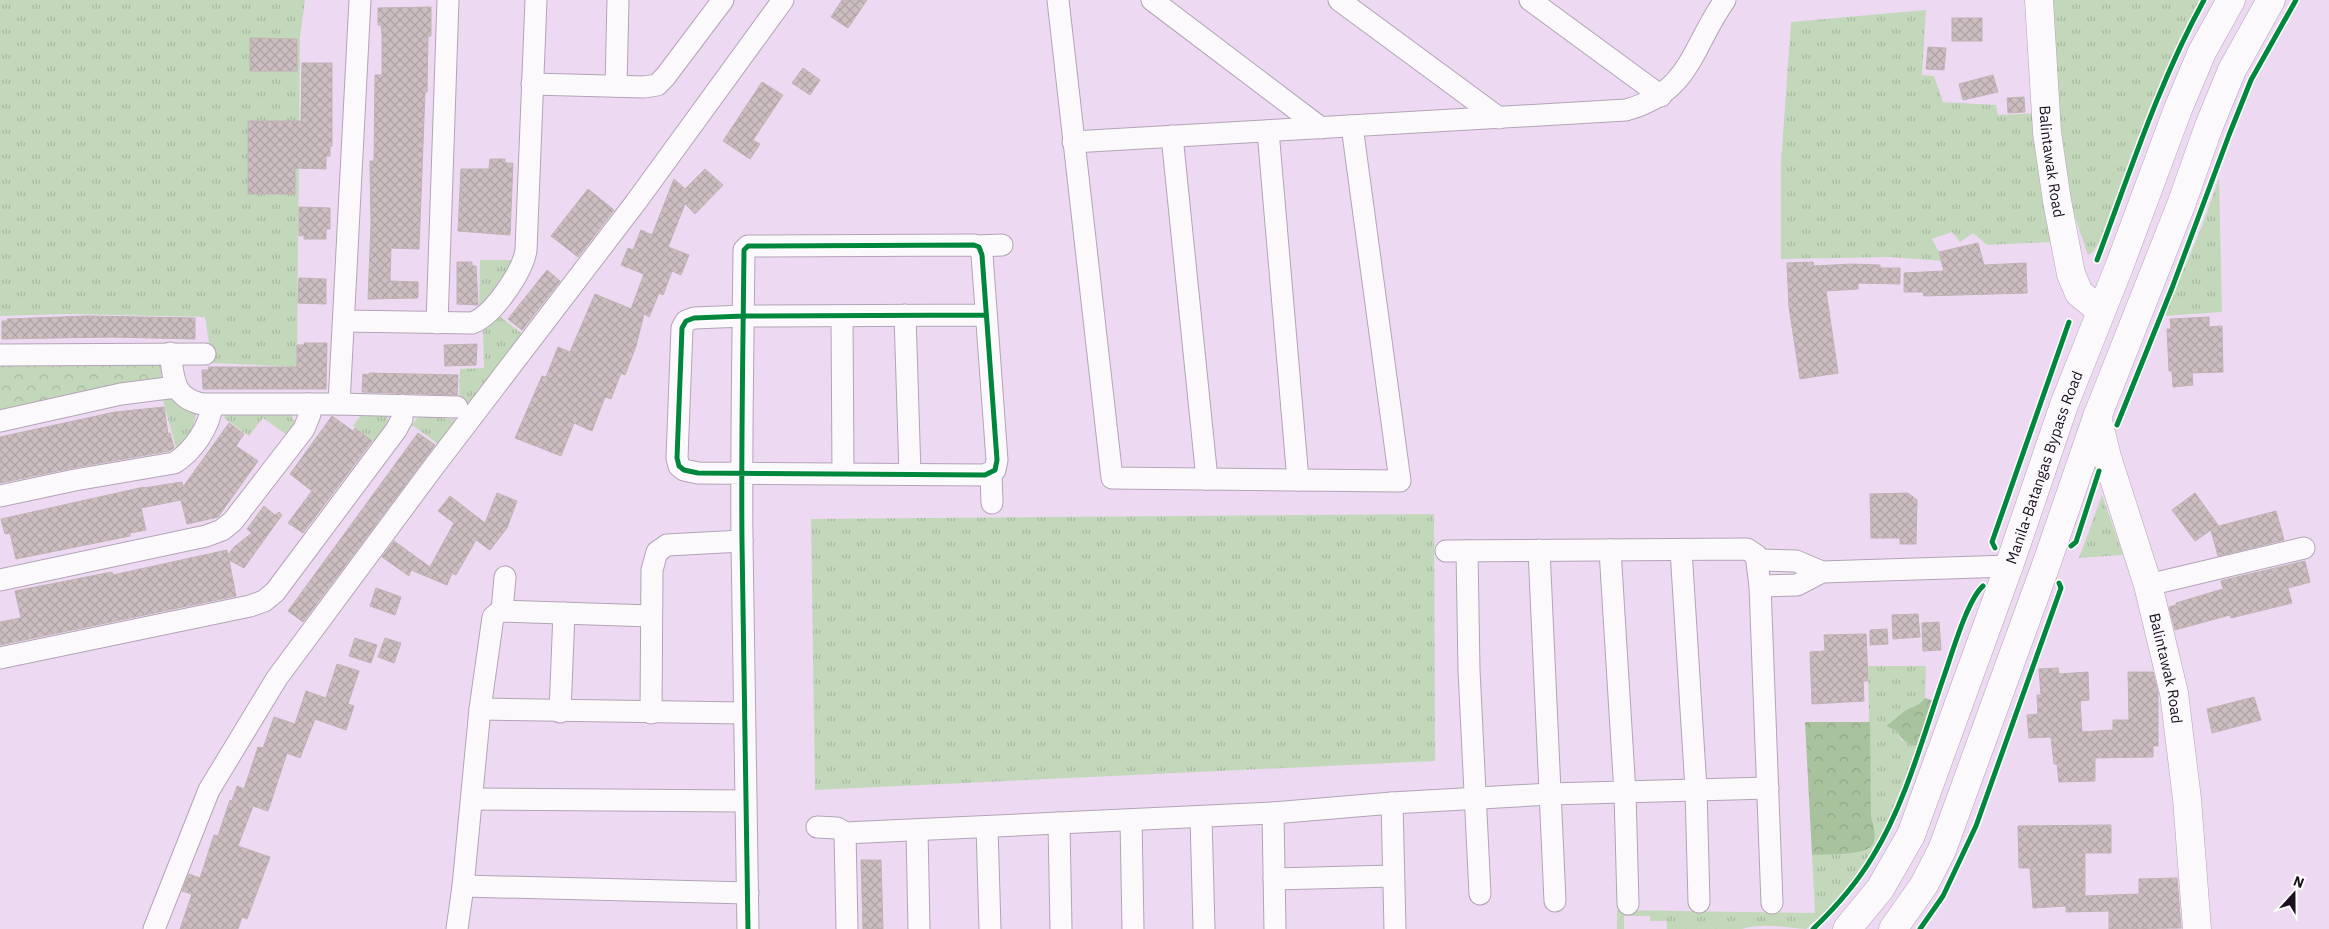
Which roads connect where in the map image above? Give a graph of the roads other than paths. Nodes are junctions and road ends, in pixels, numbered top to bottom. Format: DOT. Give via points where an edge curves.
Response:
graph roads {
  1 [pos="360,0"];
  2 [pos="448,0"];
  3 [pos="536,0"];
  4 [pos="618,0"];
  5 [pos="723,0"];
  6 [pos="783,0"];
  7 [pos="1058,0"];
  8 [pos="1152,0"];
  9 [pos="1339,0"];
  10 [pos="1530,0"];
  11 [pos="2039,0"];
  12 [pos="2231,0"];
  13 [pos="2271,0"];
  14 [pos="1720,2"];
  15 [pos="532,84"];
  16 [pos="616,86"];
  17 [pos="1661,96"];
  18 [pos="1499,118"];
  19 [pos="1352,126"];
  20 [pos="1321,128"];
  21 [pos="1268,131"];
  22 [pos="1172,136"];
  23 [pos="1073,142"];
  24 [pos="2148,190"];
  25 [pos="2181,205"];
  26 [pos="977,246"];
  27 [pos="1002,246"];
  28 [pos="2101,311"];
  29 [pos="905,315"];
  30 [pos="986,315"];
  31 [pos="744,316"];
  32 [pos="842,316"];
  33 [pos="344,321"];
  34 [pos="437,323"];
  35 [pos="170,353"];
  36 [pos="205,354"];
  37 [pos="0,356"];
  38 [pos="176,387"];
  39 [pos="309,404"];
  40 [pos="339,404"];
  41 [pos="212,405"];
  42 [pos="402,405"];
  43 [pos="457,407"];
  44 [pos="2097,417"];
  45 [pos="0,421"];
  46 [pos="742,473"];
  47 [pos="991,473"];
  48 [pos="844,474"];
  49 [pos="910,474"];
  50 [pos="1207,479"];
  51 [pos="1298,480"];
  52 [pos="0,496"];
  53 [pos="992,503"];
  54 [pos="742,541"];
  55 [pos="2304,548"];
  56 [pos="1467,550"];
  57 [pos="1539,550"];
  58 [pos="1610,550"];
  59 [pos="1681,550"];
  60 [pos="1446,551"];
  61 [pos="1758,560"];
  62 [pos="2009,566"];
  63 [pos="1822,572"];
  64 [pos="505,577"];
  65 [pos="0,580"];
  66 [pos="2148,585"];
  67 [pos="1760,586"];
  68 [pos="502,611"];
  69 [pos="564,613"];
  70 [pos="651,616"];
  71 [pos="0,658"];
  72 [pos="480,709"];
  73 [pos="560,712"];
  74 [pos="651,713"];
  75 [pos="744,713"];
  76 [pos="1768,788"];
  77 [pos="1696,789"];
  78 [pos="1624,793"];
  79 [pos="1550,794"];
  80 [pos="472,799"];
  81 [pos="1475,800"];
  82 [pos="746,801"];
  83 [pos="1392,803"];
  84 [pos="1273,813"];
  85 [pos="1201,817"];
  86 [pos="1131,820"];
  87 [pos="1059,823"];
  88 [pos="817,826"];
  89 [pos="987,827"];
  90 [pos="917,830"];
  91 [pos="845,833"];
  92 [pos="1393,876"];
  93 [pos="1274,879"];
  94 [pos="463,886"];
  95 [pos="748,892"];
  96 [pos="1480,894"];
  97 [pos="1555,901"];
  98 [pos="1699,902"];
  99 [pos="1772,903"];
  100 [pos="1628,904"];
  101 [pos="154,929"];
  102 [pos="457,929"];
  103 [pos="748,929"];
  104 [pos="847,929"];
  105 [pos="919,929"];
  106 [pos="990,929"];
  107 [pos="1061,929"];
  108 [pos="1133,929"];
  109 [pos="1204,929"];
  110 [pos="1275,929"];
  111 [pos="1395,929"];
  112 [pos="1847,929"];
  113 [pos="1893,929"];
  114 [pos="2197,929"];
  1 -- 33 [label="street"];
  2 -- 34 [label="street"];
  3 -- 15 [label="street"];
  4 -- 16 [label="street"];
  5 -- 16 [label="street" via="661,82 653,86"];
  6 -- 101 [label="street" via="619,224 291,658 209,790"];
  7 -- 23 [label="street"];
  8 -- 20 [label="street"];
  9 -- 18 [label="street"];
  10 -- 17 [label="street"];
  11 -- 28 [label="main road, Balintawak Road" via="2045,111 2056,201 2072,278 2079,293"];
  12 -- 24 [label="main road, Manila-Batangas Bypass Road" via="2202,52"];
  13 -- 25 [label="main road" via="2232,70"];
  14 -- 17 [label="street" via="1691,62"];
  15 -- 16 [label="street"];
  15 -- 34 [label="street" via="526,250 522,266 480,319 467,323"];
  17 -- 18 [label="street" via="1626,110"];
  18 -- 19 [label="street"];
  19 -- 20 [label="street"];
  19 -- 51 [label="street" via="1400,481"];
  20 -- 21 [label="street"];
  21 -- 22 [label="street"];
  21 -- 51 [label="street"];
  22 -- 23 [label="street"];
  22 -- 50 [label="street"];
  23 -- 50 [label="street" via="1112,478"];
  24 -- 25 [label="main road"];
  24 -- 28 [label="main road, Manila-Batangas Bypass Road"];
  25 -- 44 [label="main road"];
  26 -- 27 [label="street"];
  26 -- 30 [label="street" via="982,251"];
  26 -- 31 [label="street" via="748,246 744,250"];
  28 -- 62 [label="main road, Manila-Batangas Bypass Road" via="2064,406"];
  29 -- 30 [label="street"];
  29 -- 32 [label="street"];
  29 -- 49 [label="street"];
  30 -- 47 [label="street" via="997,460"];
  31 -- 32 [label="street"];
  31 -- 46 [label="street"];
  31 -- 46 [label="street" via="694,318 686,321 682,328 677,458 679,466 691,472"];
  32 -- 48 [label="street"];
  33 -- 34 [label="street"];
  33 -- 40 [label="street"];
  35 -- 36 [label="street"];
  35 -- 37 [label="street"];
  35 -- 38 [label="street"];
  38 -- 41 [label="street" via="187,399"];
  38 -- 45 [label="street" via="121,394"];
  39 -- 40 [label="street"];
  39 -- 41 [label="street"];
  39 -- 65 [label="street" via="309,417 304,429 238,516 222,530"];
  40 -- 42 [label="street"];
  41 -- 52 [label="street" via="208,422 192,447 174,462"];
  42 -- 43 [label="street"];
  42 -- 71 [label="street" via="402,419 396,430 275,592 264,601"];
  44 -- 66 [label="main road, Balintawak Road"];
  44 -- 113 [label="main road" via="1955,818 1924,885"];
  46 -- 48 [label="street"];
  46 -- 54 [label="street"];
  47 -- 49 [label="street"];
  47 -- 53 [label="street"];
  48 -- 49 [label="street"];
  50 -- 51 [label="street"];
  54 -- 70 [label="street" via="667,544 659,549 652,570"];
  54 -- 75 [label="street"];
  55 -- 66 [label="street"];
  56 -- 57 [label="street"];
  56 -- 60 [label="street"];
  56 -- 81 [label="street"];
  57 -- 58 [label="street"];
  57 -- 79 [label="street"];
  58 -- 59 [label="street"];
  58 -- 78 [label="street"];
  59 -- 61 [label="street" via="1747,549"];
  59 -- 77 [label="street"];
  61 -- 63 [label="street" via="1796,561"];
  61 -- 67 [label="street"];
  62 -- 63 [label="street"];
  62 -- 112 [label="main road, Manila-Batangas Bypass Road" via="1910,835 1880,889"];
  63 -- 67 [label="street" via="1797,585"];
  64 -- 68 [label="street"];
  66 -- 114 [label="main road, Balintawak Road" via="2177,712"];
  67 -- 76 [label="street"];
  68 -- 69 [label="street"];
  68 -- 72 [label="street" via="491,624"];
  69 -- 70 [label="street"];
  69 -- 73 [label="street"];
  70 -- 74 [label="street"];
  72 -- 73 [label="street"];
  72 -- 80 [label="street"];
  73 -- 74 [label="street"];
  74 -- 75 [label="street"];
  75 -- 82 [label="street"];
  76 -- 77 [label="street"];
  76 -- 99 [label="street"];
  77 -- 78 [label="street"];
  77 -- 98 [label="street"];
  78 -- 79 [label="street"];
  78 -- 100 [label="street"];
  79 -- 81 [label="street"];
  79 -- 97 [label="street"];
  80 -- 82 [label="street"];
  80 -- 94 [label="street"];
  81 -- 83 [label="street"];
  81 -- 96 [label="street"];
  82 -- 95 [label="street"];
  83 -- 84 [label="street"];
  83 -- 92 [label="street"];
  84 -- 85 [label="street"];
  84 -- 93 [label="street"];
  85 -- 86 [label="street"];
  85 -- 109 [label="street"];
  86 -- 87 [label="street"];
  86 -- 108 [label="street"];
  87 -- 89 [label="street"];
  87 -- 107 [label="street"];
  88 -- 91 [label="street" via="837,828"];
  89 -- 90 [label="street"];
  89 -- 106 [label="street"];
  90 -- 91 [label="street"];
  90 -- 105 [label="street"];
  91 -- 104 [label="street"];
  92 -- 93 [label="street"];
  92 -- 111 [label="street"];
  93 -- 110 [label="street"];
  94 -- 95 [label="street"];
  94 -- 102 [label="street"];
  95 -- 103 [label="street"];
}
